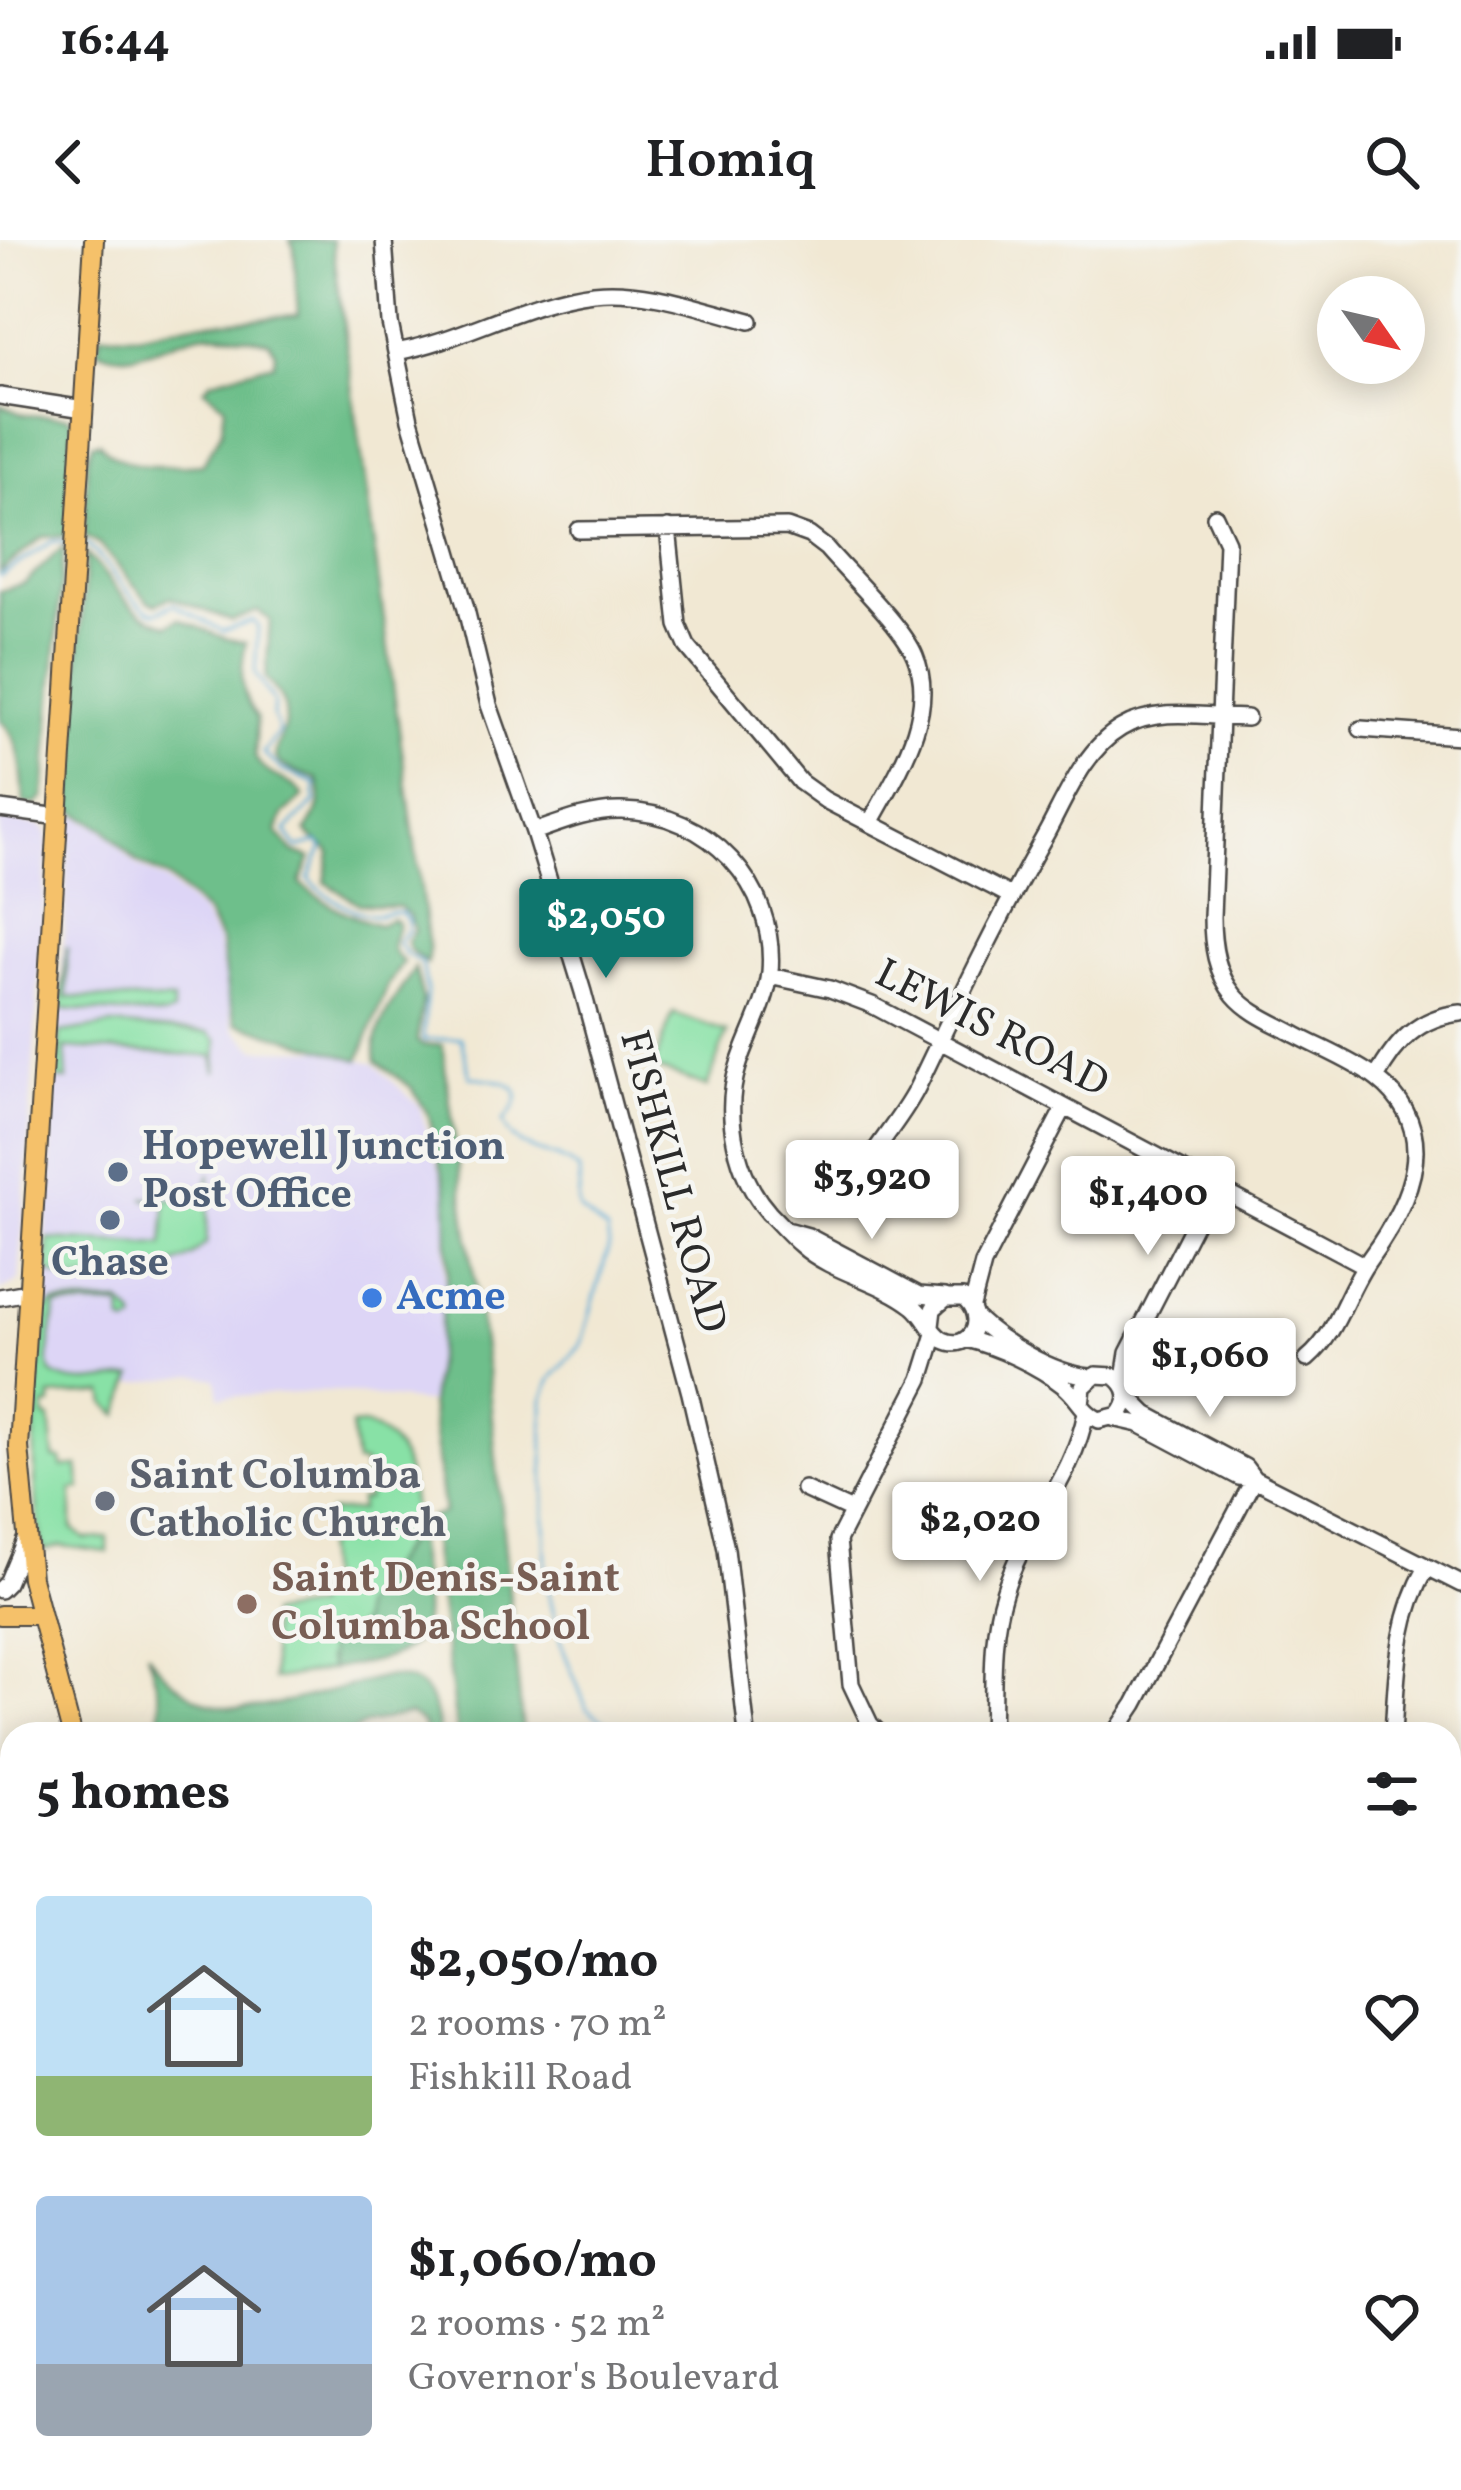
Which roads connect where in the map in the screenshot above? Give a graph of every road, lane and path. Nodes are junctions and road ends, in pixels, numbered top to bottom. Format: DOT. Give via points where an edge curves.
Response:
graph roads {
  1 [pos="94,240"];
  2 [pos="384,240"];
  3 [pos="750,321"];
  4 [pos="396,352"];
  5 [pos="0,396"];
  6 [pos="84,410"];
  7 [pos="1215,517"];
  8 [pos="668,528"];
  9 [pos="579,530"];
  10 [pos="1220,717"];
  11 [pos="1247,718"];
  12 [pos="1361,729"];
  13 [pos="1461,736"];
  14 [pos="0,809"];
  15 [pos="59,817"];
  16 [pos="870,823"];
  17 [pos="534,832"];
  18 [pos="1011,896"];
  19 [pos="770,976"];
  20 [pos="1461,1013"];
  21 [pos="938,1039"];
  22 [pos="1376,1078"];
  23 [pos="1064,1108"];
  24 [pos="878,1147"];
  25 [pos="1214,1186"];
  26 [pos="790,1231"];
  27 [pos="983,1264"];
  28 [pos="1365,1266"];
  29 [pos="28,1292"];
  30 [pos="949,1297"];
  31 [pos="0,1298"];
  32 [pos="974,1312"];
  33 [pos="933,1330"];
  34 [pos="960,1340"];
  35 [pos="1128,1353"];
  36 [pos="1307,1359"];
  37 [pos="1096,1375"];
  38 [pos="921,1379"];
  39 [pos="1125,1390"];
  40 [pos="1083,1408"];
  41 [pos="1110,1419"];
  42 [pos="1069,1463"];
  43 [pos="1255,1479"];
  44 [pos="804,1489"];
  45 [pos="850,1510"];
  46 [pos="25,1540"];
  47 [pos="1427,1568"];
  48 [pos="1461,1584"];
  49 [pos="0,1590"];
  50 [pos="0,1615"];
  51 [pos="38,1615"];
  52 [pos="69,1722"];
  53 [pos="746,1722"];
  54 [pos="869,1722"];
  55 [pos="993,1722"];
  56 [pos="1123,1722"];
  57 [pos="1394,1722"];
  1 -- 6 [label="main road"];
  2 -- 4 [label="street, FISHKILL ROAD"];
  3 -- 4 [label="street" via="664,298 595,292"];
  4 -- 17 [label="street, FISHKILL ROAD" via="489,706"];
  5 -- 6 [label="street"];
  6 -- 15 [label="main road"];
  7 -- 10 [label="street" via="1226,542"];
  8 -- 9 [label="street"];
  8 -- 16 [label="street" via="687,646 800,782"];
  8 -- 16 [label="street" via="787,527 808,535 915,655 920,718"];
  10 -- 11 [label="street"];
  10 -- 18 [label="street" via="1170,714 1108,738"];
  10 -- 22 [label="street" via="1212,940 1221,972 1253,1012"];
  12 -- 13 [label="street"];
  14 -- 15 [label="street"];
  15 -- 29 [label="main road"];
  16 -- 18 [label="street"];
  17 -- 19 [label="street" via="620,810 704,834 729,855 760,903"];
  17 -- 53 [label="street, FISHKILL ROAD" via="690,1393 726,1549"];
  18 -- 21 [label="street"];
  19 -- 21 [label="street, LEWIS ROAD" via="830,989"];
  19 -- 26 [label="street" via="736,1072 733,1121 757,1197"];
  20 -- 22 [label="street" via="1421,1024 1394,1046"];
  21 -- 23 [label="street, LEWIS ROAD"];
  21 -- 24 [label="street" via="918,1088"];
  22 -- 28 [label="street" via="1405,1112 1415,1162 1402,1206"];
  23 -- 25 [label="street, LEWIS ROAD"];
  23 -- 27 [label="street"];
  25 -- 28 [label="street, LEWIS ROAD"];
  25 -- 35 [label="street"];
  26 -- 30 [label="street" via="919,1295"];
  26 -- 33 [label="street" via="801,1246 909,1303"];
  27 -- 30 [label="street"];
  27 -- 32 [label="street"];
  28 -- 36 [label="street" via="1325,1343"];
  29 -- 31 [label="street"];
  29 -- 46 [label="main road" via="19,1447"];
  30 -- 32 [label="street"];
  30 -- 33 [label="street" via="933,1309"];
  32 -- 34 [label="street" via="974,1330"];
  32 -- 37 [label="street" via="1029,1353 1069,1373"];
  33 -- 34 [label="street"];
  33 -- 38 [label="street"];
  34 -- 38 [label="street"];
  34 -- 40 [label="street" via="993,1347 1052,1378"];
  35 -- 37 [label="street"];
  35 -- 39 [label="street"];
  37 -- 39 [label="street"];
  37 -- 40 [label="street" via="1083,1387"];
  38 -- 45 [label="street"];
  39 -- 41 [label="street" via="1124,1409"];
  39 -- 43 [label="street" via="1146,1414"];
  40 -- 41 [label="street"];
  40 -- 42 [label="street"];
  41 -- 42 [label="street"];
  41 -- 43 [label="street" via="1139,1424"];
  42 -- 55 [label="street" via="1005,1588"];
  43 -- 47 [label="street"];
  43 -- 56 [label="street"];
  44 -- 45 [label="street"];
  45 -- 54 [label="street" via="838,1540 851,1684"];
  46 -- 49 [label="street"];
  46 -- 51 [label="main road"];
  47 -- 48 [label="street"];
  47 -- 57 [label="street" via="1399,1634"];
  50 -- 51 [label="main road"];
  51 -- 52 [label="main road"];
}
